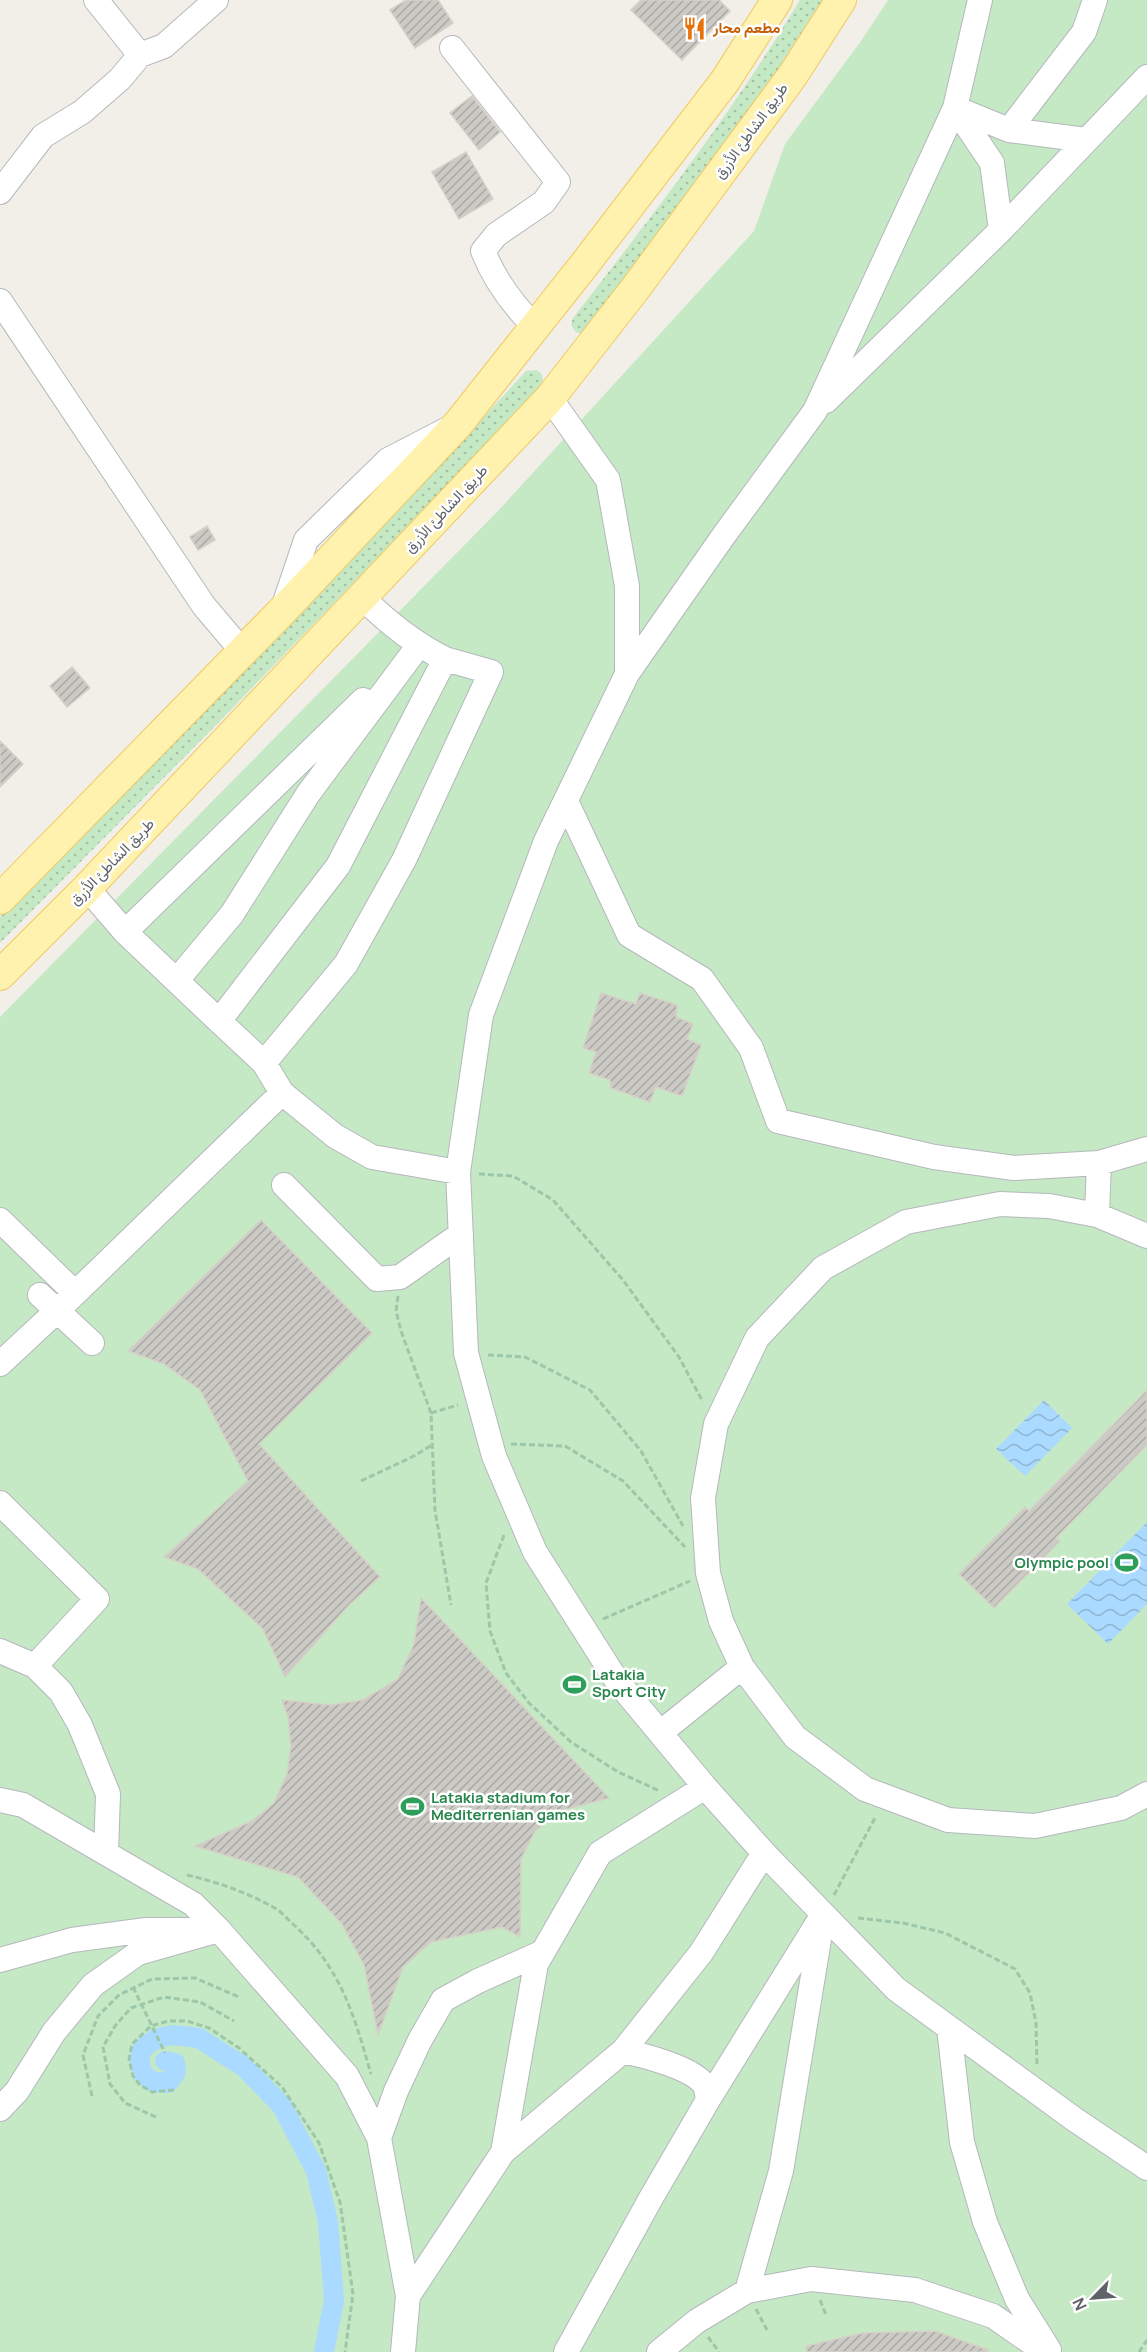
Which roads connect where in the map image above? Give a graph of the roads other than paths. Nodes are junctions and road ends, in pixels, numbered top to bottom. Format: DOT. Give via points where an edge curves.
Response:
graph roads {
  1 [pos="96,0"];
  2 [pos="216,0"];
  3 [pos="777,0"];
  4 [pos="841,0"];
  5 [pos="980,0"];
  6 [pos="1095,0"];
  7 [pos="452,48"];
  8 [pos="140,55"];
  9 [pos="1147,77"];
  10 [pos="955,108"];
  11 [pos="1009,130"];
  12 [pos="1086,140"];
  13 [pos="0,192"];
  14 [pos="1001,230"];
  15 [pos="0,301"];
  16 [pos="535,327"];
  17 [pos="550,398"];
  18 [pos="816,411"];
  19 [pos="363,598"];
  20 [pos="419,645"];
  21 [pos="243,652"];
  22 [pos="445,659"];
  23 [pos="627,674"];
  24 [pos="566,801"];
  25 [pos="87,888"];
  26 [pos="0,899"];
  27 [pos="125,932"];
  28 [pos="0,975"];
  29 [pos="177,980"];
  30 [pos="219,1020"];
  31 [pos="264,1063"];
  32 [pos="282,1092"];
  33 [pos="1147,1149"];
  34 [pos="1099,1163"];
  35 [pos="1000,1166"];
  36 [pos="458,1172"];
  37 [pos="284,1185"];
  38 [pos="1000,1204"];
  39 [pos="1097,1215"];
  40 [pos="0,1220"];
  41 [pos="461,1234"];
  42 [pos="1147,1236"];
  43 [pos="75,1293"];
  44 [pos="49,1303"];
  45 [pos="92,1343"];
  46 [pos="0,1364"];
  47 [pos="0,1503"];
  48 [pos="0,1652"];
  49 [pos="35,1666"];
  50 [pos="742,1667"];
  51 [pos="660,1733"];
  52 [pos="705,1787"];
  53 [pos="1147,1794"];
  54 [pos="0,1800"];
  55 [pos="106,1853"];
  56 [pos="764,1853"];
  57 [pos="823,1915"];
  58 [pos="219,1930"];
  59 [pos="543,1952"];
  60 [pos="0,1960"];
  61 [pos="949,2028"];
  62 [pos="623,2051"];
  63 [pos="708,2100"];
  64 [pos="0,2109"];
  65 [pos="379,2138"];
  66 [pos="503,2152"];
  67 [pos="1147,2168"];
  68 [pos="747,2291"];
  69 [pos="408,2296"];
  70 [pos="403,2352"];
  71 [pos="566,2352"];
  72 [pos="659,2352"];
  73 [pos="1045,2352"];
  74 [pos="1050,2352"];
  1 -- 8 [label="street"];
  2 -- 8 [label="street" via="164,46"];
  3 -- 16 [label="main road" via="725,81"];
  4 -- 17 [label="main road, طريق الشاطئ الأزرق" via="793,75"];
  5 -- 10 [label="street"];
  6 -- 11 [label="street" via="1084,32"];
  7 -- 16 [label="street" via="558,182 544,202 496,235 483,251 491,272 511,302"];
  8 -- 13 [label="street" via="120,79 82,112 43,136"];
  9 -- 12 [label="street"];
  10 -- 11 [label="street"];
  10 -- 14 [label="street" via="992,163"];
  10 -- 18 [label="street"];
  11 -- 12 [label="street"];
  12 -- 14 [label="street"];
  14 -- 18 [label="street"];
  15 -- 21 [label="street" via="204,606"];
  16 -- 21 [label="main road" via="458,424"];
  17 -- 19 [label="main road, طريق الشاطئ الأزرق"];
  17 -- 23 [label="street" via="608,480 627,586"];
  18 -- 23 [label="street"];
  19 -- 20 [label="street" via="388,623"];
  19 -- 25 [label="main road, طريق الشاطئ الأزرق"];
  20 -- 22 [label="street"];
  20 -- 27 [label="street"];
  20 -- 29 [label="street" via="308,794 232,914"];
  21 -- 26 [label="main road"];
  22 -- 30 [label="street" via="338,866"];
  22 -- 31 [label="street" via="490,672 404,860 346,964"];
  23 -- 24 [label="street"];
  24 -- 35 [label="street" via="629,935 702,979 751,1048 778,1121 934,1156"];
  24 -- 36 [label="street" via="546,841 481,1015"];
  25 -- 27 [label="street"];
  25 -- 28 [label="main road, طريق الشاطئ الأزرق"];
  27 -- 29 [label="street"];
  29 -- 30 [label="street"];
  30 -- 31 [label="street"];
  31 -- 32 [label="street"];
  32 -- 36 [label="street" via="335,1137 372,1157"];
  32 -- 43 [label="street"];
  33 -- 34 [label="street"];
  34 -- 35 [label="street"];
  34 -- 39 [label="street"];
  35 -- 38 [label="street"];
  36 -- 41 [label="street"];
  37 -- 41 [label="street" via="377,1279 400,1277"];
  38 -- 39 [label="street" via="1049,1206"];
  38 -- 50 [label="street" via="906,1222 823,1268 757,1338 716,1424 703,1498 708,1573 721,1621"];
  39 -- 42 [label="street"];
  40 -- 43 [label="street"];
  41 -- 51 [label="street" via="466,1353 491,1443 515,1505 535,1552 583,1628 617,1681"];
  43 -- 44 [label="street"];
  44 -- 45 [label="street"];
  44 -- 46 [label="street"];
  47 -- 49 [label="street" via="97,1599"];
  48 -- 49 [label="street"];
  49 -- 55 [label="street" via="61,1692 80,1725 108,1794"];
  50 -- 51 [label="street"];
  50 -- 53 [label="street" via="795,1737 865,1789 948,1820 1035,1826 1121,1808"];
  51 -- 52 [label="street"];
  52 -- 56 [label="street"];
  52 -- 59 [label="street" via="600,1853"];
  54 -- 55 [label="street" via="23,1805"];
  55 -- 58 [label="street" via="193,1904"];
  56 -- 57 [label="street"];
  56 -- 62 [label="street" via="701,1953"];
  57 -- 61 [label="street" via="896,1989"];
  57 -- 63 [label="street"];
  57 -- 68 [label="street" via="781,2171"];
  58 -- 60 [label="street" via="146,1930 72,1940"];
  58 -- 64 [label="street" via="138,1953 93,1985 54,2032 18,2091"];
  58 -- 65 [label="street" via="347,2076"];
  59 -- 65 [label="street" via="443,2000 396,2091"];
  59 -- 66 [label="street" via="536,1964"];
  61 -- 67 [label="street"];
  61 -- 74 [label="street" via="963,2142 985,2222 1017,2299"];
  62 -- 63 [label="street" via="649,2056 685,2071 704,2085"];
  62 -- 66 [label="street"];
  63 -- 71 [label="street"];
  65 -- 69 [label="street"];
  66 -- 69 [label="street"];
  68 -- 72 [label="street" via="697,2321"];
  68 -- 73 [label="street" via="811,2279 915,2290 993,2316"];
  69 -- 70 [label="street"];
}
